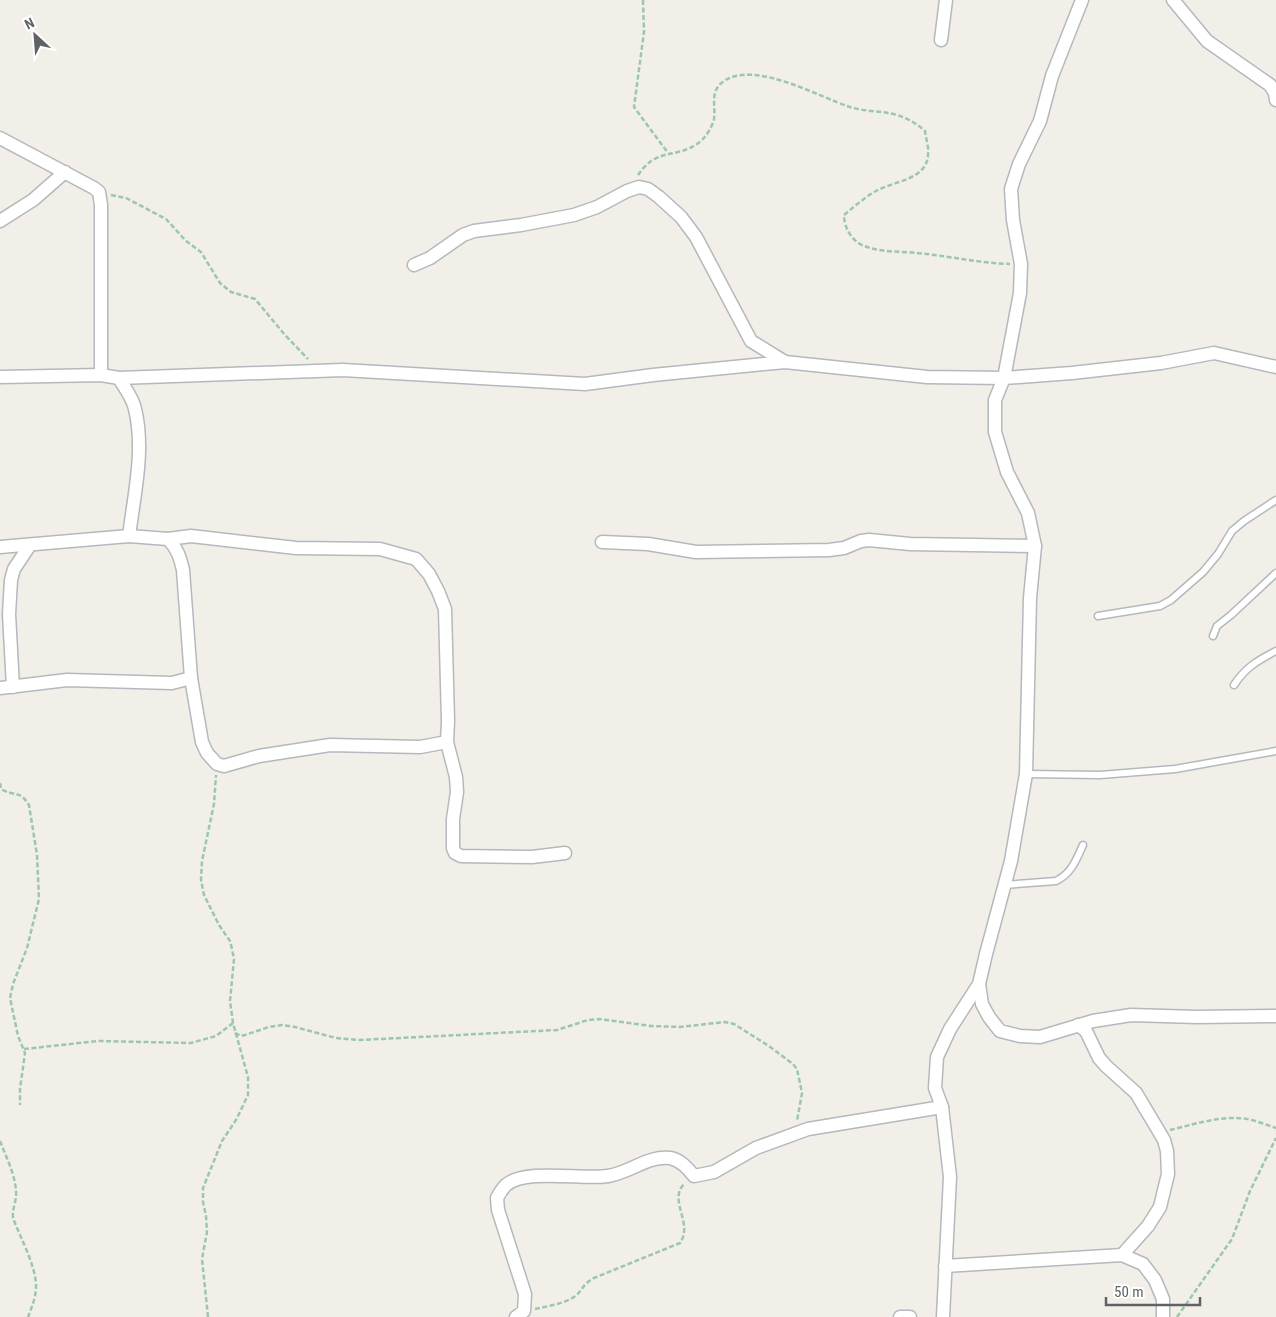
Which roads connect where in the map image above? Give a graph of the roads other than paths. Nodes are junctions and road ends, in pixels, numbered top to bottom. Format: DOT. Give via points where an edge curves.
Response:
graph roads {
  1 [pos="946,0"];
  2 [pos="1082,0"];
  3 [pos="1173,0"];
  4 [pos="940,40"];
  5 [pos="1276,100"];
  6 [pos="0,138"];
  7 [pos="64,172"];
  8 [pos="0,221"];
  9 [pos="414,264"];
  10 [pos="785,362"];
  11 [pos="1276,367"];
  12 [pos="101,376"];
  13 [pos="0,377"];
  14 [pos="119,378"];
  15 [pos="1004,378"];
  16 [pos="1276,500"];
  17 [pos="129,536"];
  18 [pos="168,539"];
  19 [pos="602,542"];
  20 [pos="30,545"];
  21 [pos="1035,546"];
  22 [pos="0,547"];
  23 [pos="1276,573"];
  24 [pos="1098,616"];
  25 [pos="1213,636"];
  26 [pos="1276,651"];
  27 [pos="191,678"];
  28 [pos="1234,685"];
  29 [pos="14,687"];
  30 [pos="0,688"];
  31 [pos="447,742"];
  32 [pos="1276,751"];
  33 [pos="1026,774"];
  34 [pos="1083,845"];
  35 [pos="565,853"];
  36 [pos="1004,885"];
  37 [pos="980,984"];
  38 [pos="1276,1016"];
  39 [pos="1078,1025"];
  40 [pos="942,1107"];
  41 [pos="1122,1255"];
  42 [pos="944,1266"];
  43 [pos="520,1314"];
  44 [pos="900,1317"];
  45 [pos="910,1317"];
  46 [pos="943,1317"];
  47 [pos="1163,1317"];
  1 -- 4 [label="street"];
  2 -- 15 [label="street" via="1052,76 1040,121 1011,189 1021,264 1020,293"];
  3 -- 5 [label="street" via="1207,41 1270,85"];
  6 -- 7 [label="street"];
  7 -- 8 [label="street" via="33,200"];
  7 -- 12 [label="street" via="99,192"];
  9 -- 10 [label="street" via="474,231 574,215 627,191 648,190 681,217 696,237 752,340"];
  10 -- 14 [label="street" via="585,384 343,370"];
  10 -- 15 [label="street" via="927,377"];
  11 -- 15 [label="street" via="1214,353 1161,363"];
  12 -- 13 [label="street"];
  12 -- 14 [label="street"];
  14 -- 17 [label="street" via="135,407 138,438"];
  15 -- 21 [label="street" via="995,400 995,432 1007,472 1028,513"];
  16 -- 24 [label="lane" via="1232,531 1203,572 1171,600 1160,606"];
  17 -- 18 [label="street"];
  17 -- 20 [label="street"];
  18 -- 27 [label="street" via="179,554 183,570"];
  18 -- 31 [label="street" via="191,536 296,548 380,549 416,559 429,574 445,609"];
  19 -- 21 [label="street" via="648,544 696,552 828,550 869,540 910,544"];
  20 -- 22 [label="street"];
  20 -- 29 [label="street" via="14,569 11,580"];
  21 -- 33 [label="street" via="1030,598"];
  23 -- 25 [label="lane" via="1217,626"];
  26 -- 28 [label="lane" via="1250,665"];
  27 -- 29 [label="street" via="164,683 67,680"];
  27 -- 31 [label="street" via="202,742 217,764 224,766 259,756 330,744 420,747"];
  29 -- 30 [label="street"];
  31 -- 35 [label="street" via="456,777 452,819 455,854 466,857 532,857"];
  32 -- 33 [label="lane" via="1174,769 1100,775"];
  33 -- 36 [label="street"];
  34 -- 36 [label="lane" via="1072,869 1064,877 1056,881"];
  36 -- 37 [label="street"];
  37 -- 39 [label="street" via="982,1004 1000,1031 1040,1036"];
  37 -- 40 [label="street" via="950,1029 937,1057 935,1088"];
  38 -- 39 [label="street" via="1131,1015"];
  39 -- 41 [label="street" via="1086,1031 1099,1058 1136,1093 1164,1140 1167,1151 1168,1174 1160,1207"];
  40 -- 42 [label="street" via="950,1177"];
  40 -- 43 [label="street" via="808,1129 756,1148 714,1172 694,1176 678,1160 670,1158 606,1177 528,1178 507,1184 497,1198 498,1210 525,1294"];
  41 -- 42 [label="street"];
  41 -- 47 [label="street" via="1143,1264 1155,1280 1164,1300"];
  42 -- 46 [label="street"];
  44 -- 45 [label="street"];
}
